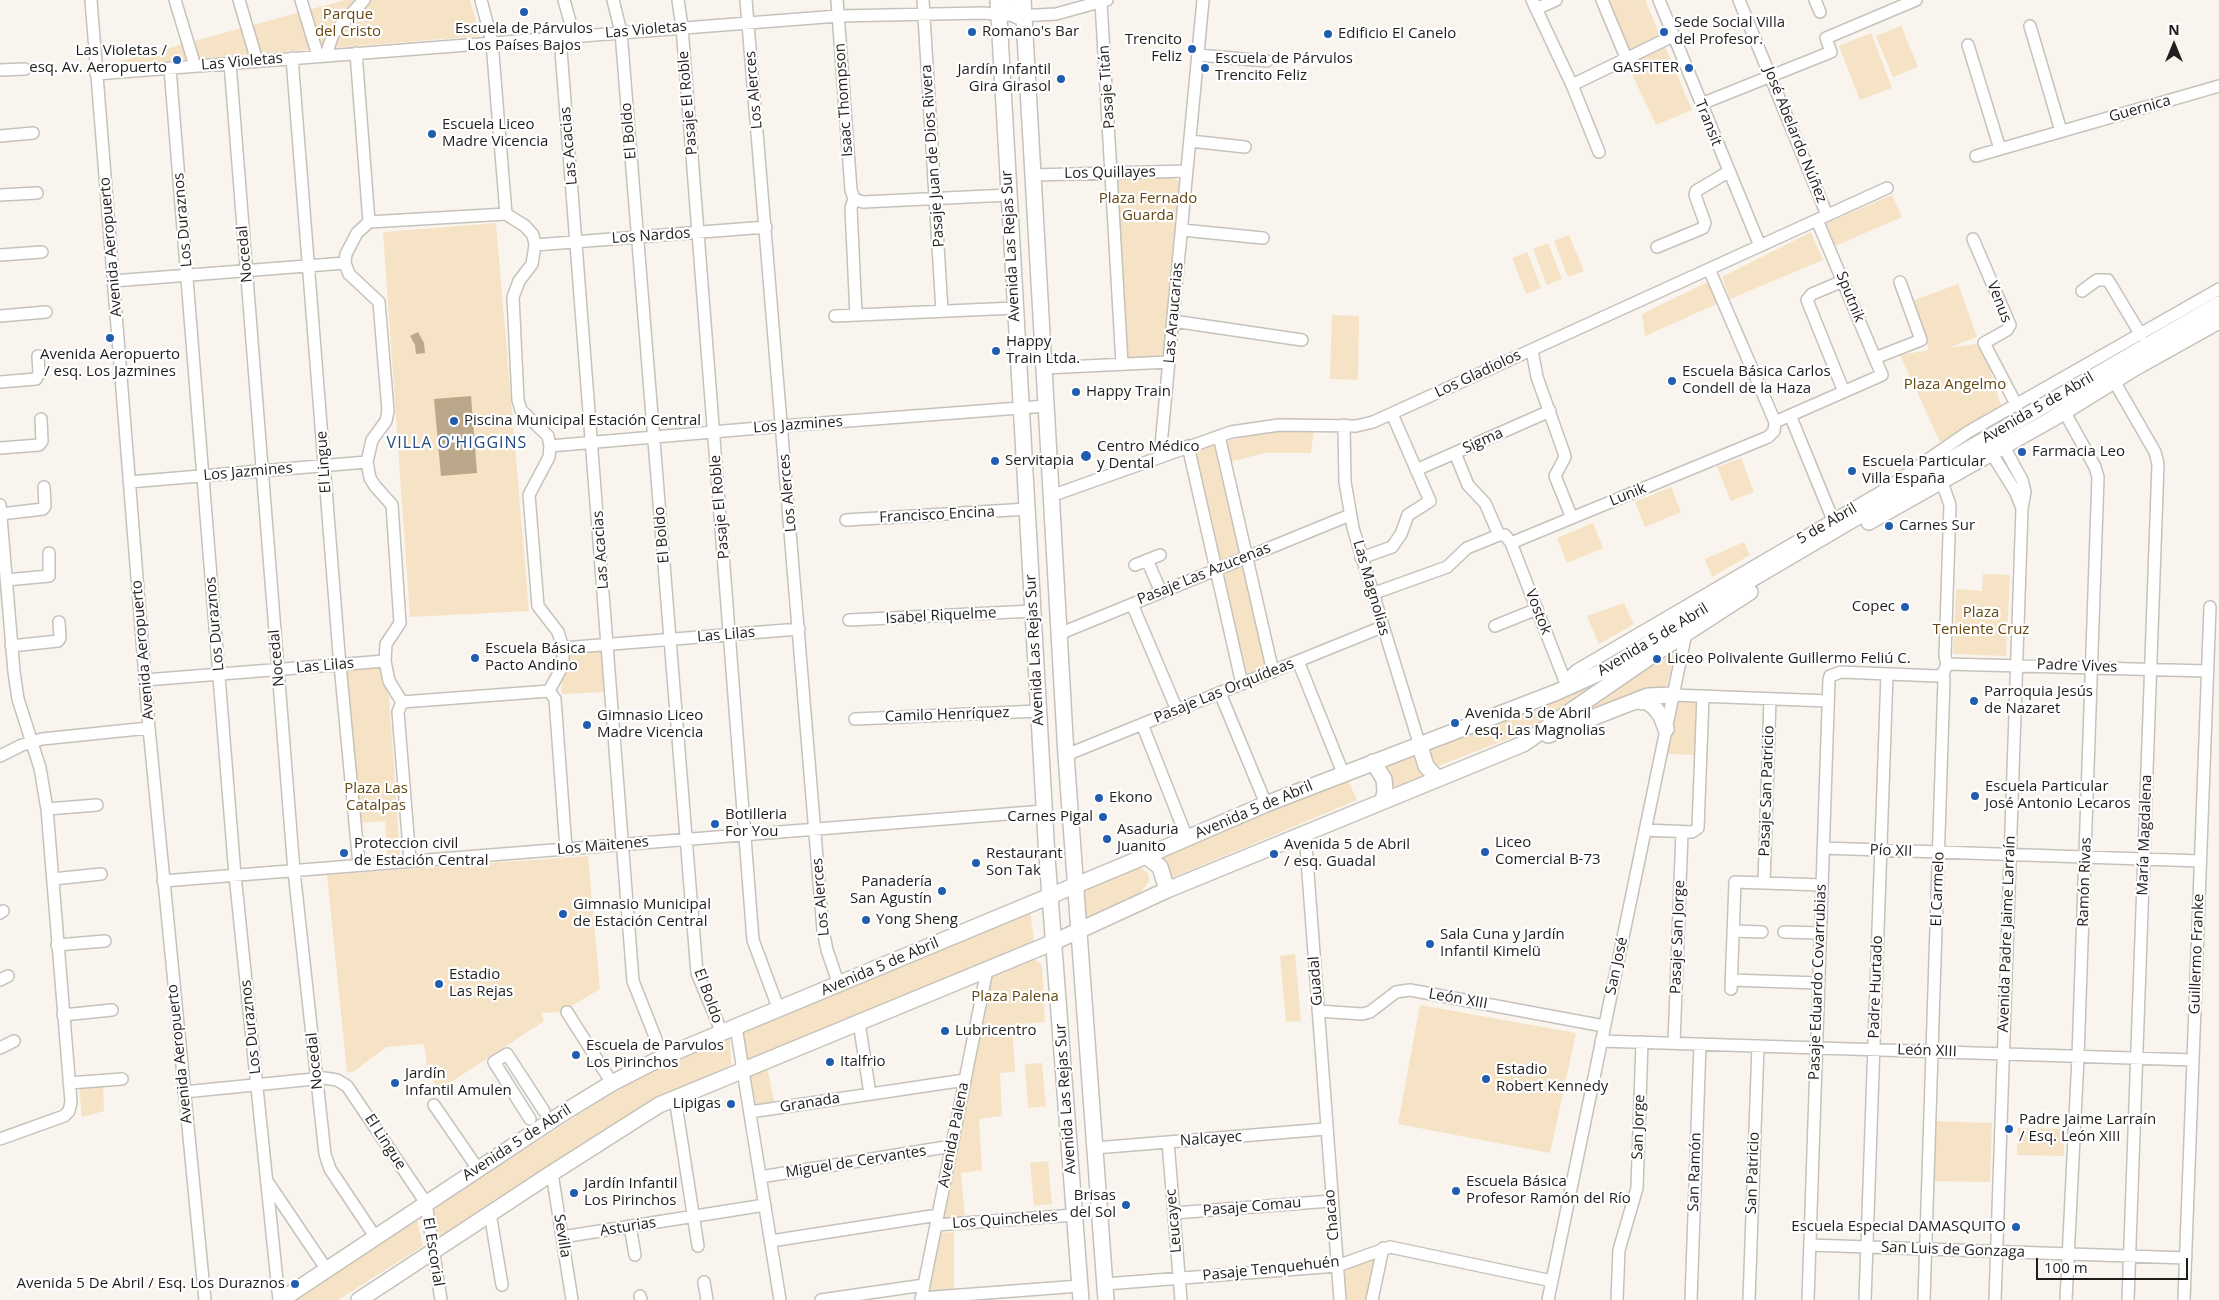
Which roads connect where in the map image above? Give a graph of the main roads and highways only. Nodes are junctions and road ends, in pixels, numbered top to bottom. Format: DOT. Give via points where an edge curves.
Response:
graph roads {
  1 [pos="1006,0"];
  2 [pos="1023,0"];
  3 [pos="998,7"];
  4 [pos="1020,16"];
  5 [pos="2219,304"];
  6 [pos="2219,321"];
  7 [pos="1996,433"];
  8 [pos="1998,450"];
  9 [pos="1674,695"];
  10 [pos="1634,701"];
  11 [pos="1666,729"];
  12 [pos="1523,744"];
  13 [pos="1420,746"];
  14 [pos="1373,762"];
  15 [pos="1438,779"];
  16 [pos="1383,801"];
  17 [pos="1146,856"];
  18 [pos="1075,885"];
  19 [pos="1167,890"];
  20 [pos="1050,896"];
  21 [pos="1079,931"];
  22 [pos="1054,942"];
  23 [pos="1080,1293"];
  24 [pos="364,1298"];
  25 [pos="280,1300"];
  26 [pos="1106,1300"];
  1 -- 4 [label="main road"];
  2 -- 4 [label="main road, Avenida Las Rejas Sur"];
  3 -- 20 [label="main road, Avenida Las Rejas Sur"];
  4 -- 18 [label="main road, Avenida Las Rejas Sur" via="1033,175"];
  5 -- 7 [label="main road, Avenida 5 de Abril"];
  6 -- 8 [label="main road, Avenida 5 de Abril"];
  7 -- 8 [label="main road" via="1992,444"];
  7 -- 13 [label="main road, Avenida 5 de Abril" via="1755,577 1628,658"];
  8 -- 12 [label="main road, Avenida 5 de Abril" via="1788,569 1686,633"];
  9 -- 10 [label="main road" via="1654,695"];
  10 -- 11 [label="main road" via="1654,707"];
  10 -- 12 [label="main road"];
  12 -- 15 [label="main road, Avenida 5 de Abril"];
  13 -- 14 [label="main road, Avenida 5 de Abril"];
  13 -- 15 [label="main road" via="1426,766"];
  14 -- 16 [label="main road" via="1384,779"];
  14 -- 17 [label="main road, Avenida 5 de Abril"];
  15 -- 16 [label="main road, Avenida 5 de Abril"];
  16 -- 19 [label="main road, Avenida 5 de Abril"];
  17 -- 18 [label="main road, Avenida 5 de Abril"];
  17 -- 19 [label="main road" via="1160,867"];
  18 -- 20 [label="main road, Avenida 5 de Abril"];
  18 -- 21 [label="main road, Avenida Las Rejas Sur"];
  19 -- 21 [label="main road, Avenida 5 de Abril"];
  20 -- 22 [label="main road, Avenida Las Rejas Sur"];
  20 -- 25 [label="main road, Avenida 5 de Abril" via="663,1057 612,1083"];
  21 -- 22 [label="main road, Avenida 5 de Abril"];
  21 -- 26 [label="main road, Avenida Las Rejas Sur"];
  22 -- 23 [label="main road, Avenida Las Rejas Sur"];
  22 -- 24 [label="main road, Avenida 5 de Abril" via="675,1098 637,1118"];
}
